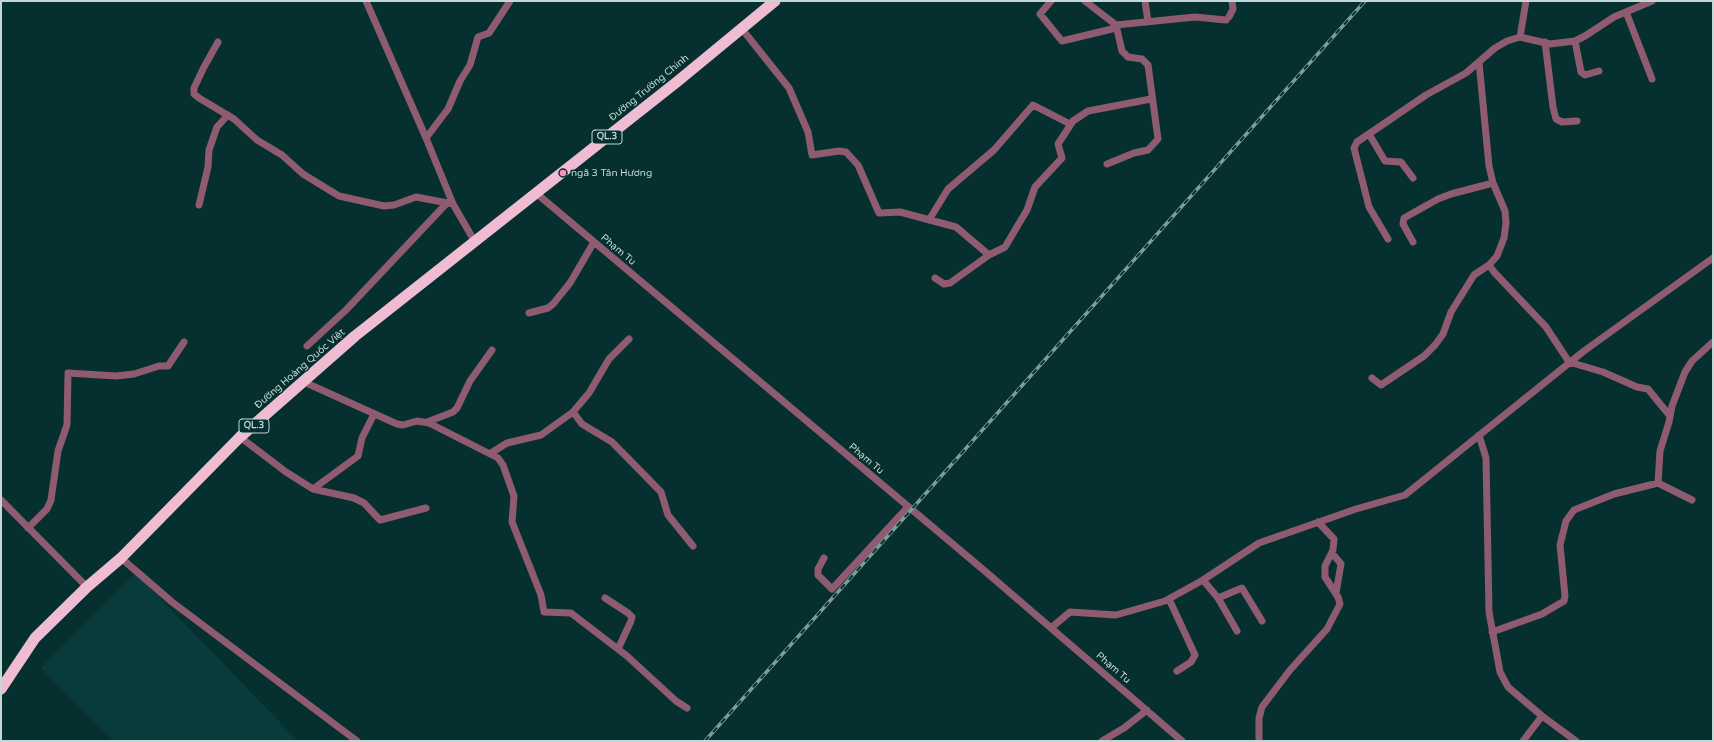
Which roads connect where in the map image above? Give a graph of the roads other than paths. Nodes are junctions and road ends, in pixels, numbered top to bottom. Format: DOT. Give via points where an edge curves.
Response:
graph roads {
  1 [pos="366,1"];
  2 [pos="510,1"];
  3 [pos="775,1"];
  4 [pos="1051,1"];
  5 [pos="1085,1"];
  6 [pos="1145,1"];
  7 [pos="1232,1"];
  8 [pos="1526,1"];
  9 [pos="1652,1"];
  10 [pos="1626,12"];
  11 [pos="1148,22"];
  12 [pos="1116,27"];
  13 [pos="742,29"];
  14 [pos="1520,37"];
  15 [pos="1575,41"];
  16 [pos="218,42"];
  17 [pos="1545,42"];
  18 [pos="1480,62"];
  19 [pos="1599,72"];
  20 [pos="1652,79"];
  21 [pos="1151,99"];
  22 [pos="228,115"];
  23 [pos="1577,121"];
  24 [pos="1070,124"];
  25 [pos="1369,134"];
  26 [pos="426,138"];
  27 [pos="1107,164"];
  28 [pos="1413,178"];
  29 [pos="1493,183"];
  30 [pos="536,193"];
  31 [pos="450,204"];
  32 [pos="199,205"];
  33 [pos="929,220"];
  34 [pos="1388,239"];
  35 [pos="475,242"];
  36 [pos="594,242"];
  37 [pos="1413,242"];
  38 [pos="989,255"];
  39 [pos="1713,258"];
  40 [pos="1489,265"];
  41 [pos="935,278"];
  42 [pos="529,313"];
  43 [pos="629,339"];
  44 [pos="184,342"];
  45 [pos="1713,342"];
  46 [pos="307,346"];
  47 [pos="492,350"];
  48 [pos="1569,362"];
  49 [pos="1372,378"];
  50 [pos="304,382"];
  51 [pos="573,412"];
  52 [pos="374,414"];
  53 [pos="1670,416"];
  54 [pos="427,422"];
  55 [pos="1479,435"];
  56 [pos="240,437"];
  57 [pos="491,453"];
  58 [pos="1658,483"];
  59 [pos="313,489"];
  60 [pos="1,500"];
  61 [pos="1692,500"];
  62 [pos="908,507"];
  63 [pos="426,508"];
  64 [pos="1318,522"];
  65 [pos="28,528"];
  66 [pos="693,546"];
  67 [pos="1332,553"];
  68 [pos="121,558"];
  69 [pos="824,558"];
  70 [pos="1203,580"];
  71 [pos="87,587"];
  72 [pos="1336,593"];
  73 [pos="605,598"];
  74 [pos="1218,598"];
  75 [pos="1169,599"];
  76 [pos="1262,621"];
  77 [pos="1051,628"];
  78 [pos="1237,631"];
  79 [pos="1492,632"];
  80 [pos="618,649"];
  81 [pos="1177,671"];
  82 [pos="1,689"];
  83 [pos="687,708"];
  84 [pos="1146,710"];
  85 [pos="1542,716"];
  86 [pos="357,741"];
  87 [pos="1102,741"];
  88 [pos="1182,741"];
  89 [pos="1259,741"];
  90 [pos="1523,741"];
  91 [pos="1576,741"];
  1 -- 26 [label="street"];
  2 -- 26 [label="street" via="489,33 478,37 470,65 448,110"];
  3 -- 13 [label="highway, Đường Trường Chinh / QL.3"];
  4 -- 12 [label="street" via="1041,12 1041,16 1062,41"];
  5 -- 12 [label="street"];
  6 -- 11 [label="street"];
  7 -- 11 [label="street" via="1233,9 1228,18 1196,17"];
  8 -- 14 [label="street"];
  9 -- 10 [label="street"];
  10 -- 15 [label="street"];
  10 -- 20 [label="street"];
  11 -- 12 [label="street"];
  12 -- 21 [label="street" via="1124,54 1142,59 1148,65"];
  13 -- 30 [label="highway, Đường Trường Chinh / QL.3"];
  13 -- 33 [label="street" via="789,88 808,132 812,155 846,152 858,165 879,213 900,212"];
  14 -- 17 [label="street"];
  14 -- 18 [label="street" via="1495,48"];
  15 -- 17 [label="street"];
  15 -- 19 [label="street" via="1581,72 1585,75"];
  16 -- 22 [label="street" via="194,91 199,98"];
  17 -- 23 [label="street" via="1556,119 1562,122"];
  18 -- 25 [label="street" via="1466,73 1408,106"];
  18 -- 29 [label="street" via="1489,166"];
  21 -- 24 [label="street" via="1088,111"];
  21 -- 27 [label="street" via="1158,140 1148,150"];
  22 -- 31 [label="street" via="303,174 339,196 384,206 416,197"];
  22 -- 32 [label="street" via="217,127 209,150 208,167"];
  24 -- 33 [label="street" via="1033,105 994,150 948,189"];
  24 -- 38 [label="street" via="1058,144 1062,155 1060,161 1035,187 1027,210 1008,243 1001,250"];
  25 -- 28 [label="street" via="1385,161 1401,162"];
  25 -- 34 [label="street" via="1357,142 1354,148 1369,207"];
  26 -- 31 [label="street"];
  29 -- 37 [label="street" via="1451,194 1404,218 1403,224"];
  29 -- 40 [label="street" via="1505,211 1506,223 1504,238 1497,256"];
  30 -- 35 [label="highway, Đường Hoàng Quốc Việt / QL.3"];
  30 -- 36 [label="street, Phạm Tu"];
  31 -- 35 [label="street"];
  31 -- 46 [label="street"];
  33 -- 38 [label="street" via="956,227"];
  35 -- 50 [label="highway, Đường Hoàng Quốc Việt / QL.3" via="355,336"];
  36 -- 42 [label="street" via="563,293 548,308"];
  36 -- 62 [label="street, Phạm Tu"];
  38 -- 41 [label="street" via="950,283 944,284"];
  39 -- 48 [label="street"];
  40 -- 48 [label="street" via="1546,327"];
  40 -- 49 [label="street" via="1474,275 1451,312 1442,334 1424,356 1381,385"];
  43 -- 51 [label="street" via="609,359 589,393"];
  44 -- 65 [label="street" via="168,366 116,376 68,373 67,424 58,451 51,500 47,509"];
  45 -- 53 [label="street" via="1692,361 1685,372"];
  47 -- 54 [label="street" via="470,381 457,408"];
  48 -- 53 [label="street" via="1648,389"];
  48 -- 55 [label="street"];
  50 -- 52 [label="street"];
  50 -- 56 [label="highway, Đường Hoàng Quốc Việt / QL.3"];
  51 -- 57 [label="street" via="541,435 507,443"];
  51 -- 66 [label="street" via="582,424 612,442 661,492 668,514"];
  52 -- 54 [label="street" via="403,425 417,421"];
  52 -- 59 [label="street" via="362,438 358,456"];
  53 -- 58 [label="street" via="1660,451"];
  54 -- 57 [label="street"];
  55 -- 64 [label="street" via="1405,495"];
  55 -- 79 [label="street" via="1486,458 1488,586"];
  56 -- 59 [label="street"];
  56 -- 68 [label="highway, Đường Hoàng Quốc Việt / QL.3"];
  57 -- 80 [label="street" via="504,465 514,496 512,522 541,595 544,612 571,613"];
  58 -- 61 [label="street"];
  58 -- 79 [label="street" via="1614,494 1574,510 1566,521 1560,545 1564,601 1542,614"];
  59 -- 63 [label="street" via="354,498 364,503 380,520"];
  60 -- 65 [label="street"];
  62 -- 69 [label="street" via="832,589 818,575"];
  62 -- 77 [label="street, Phạm Tu"];
  64 -- 67 [label="street" via="1334,539"];
  64 -- 70 [label="street" via="1259,542"];
  65 -- 71 [label="street"];
  67 -- 72 [label="street" via="1341,564"];
  67 -- 72 [label="street" via="1326,563 1325,577"];
  68 -- 71 [label="highway, Đường Hoàng Quốc Việt / QL.3"];
  68 -- 86 [label="street" via="178,606"];
  70 -- 74 [label="street"];
  70 -- 75 [label="street"];
  71 -- 82 [label="highway, Đường Hoàng Quốc Việt / QL.3" via="35,638"];
  72 -- 89 [label="street" via="1340,604 1328,628 1262,707 1259,718"];
  73 -- 80 [label="street" via="632,617 632,622"];
  74 -- 76 [label="street" via="1242,588"];
  74 -- 78 [label="street"];
  75 -- 77 [label="street" via="1116,615 1070,612"];
  75 -- 81 [label="street" via="1195,655 1191,662"];
  77 -- 84 [label="street, Phạm Tu"];
  79 -- 85 [label="street" via="1504,681"];
  80 -- 83 [label="street"];
  84 -- 87 [label="street" via="1124,728"];
  84 -- 88 [label="street, Phạm Tu"];
  85 -- 90 [label="street"];
  85 -- 91 [label="street"];
}
